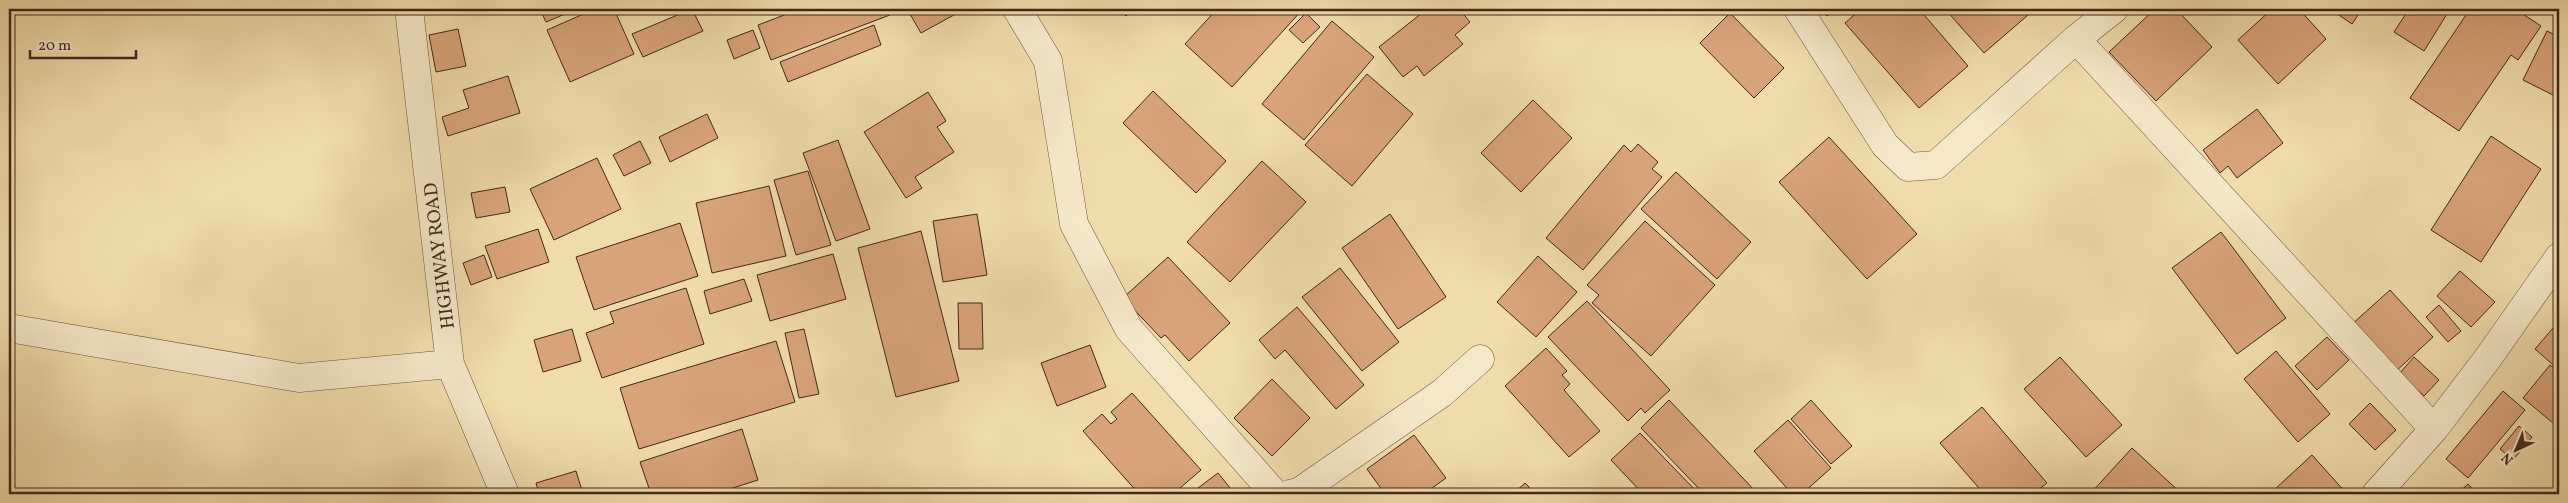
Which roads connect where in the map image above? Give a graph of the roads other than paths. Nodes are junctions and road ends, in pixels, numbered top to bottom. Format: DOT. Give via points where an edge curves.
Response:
graph roads {
  1 [pos="409,9"];
  2 [pos="1017,9"];
  3 [pos="1798,9"];
  4 [pos="2114,9"];
  5 [pos="2076,39"];
  6 [pos="2559,257"];
  7 [pos="9,328"];
  8 [pos="1480,359"];
  9 [pos="450,364"];
  10 [pos="2434,429"];
  11 [pos="504,494"];
  12 [pos="1275,494"];
  13 [pos="1290,494"];
  14 [pos="2376,494"];
  1 -- 9 [label="street, HIGHWAY ROAD"];
  2 -- 12 [label="street" via="1048,61 1074,224 1129,330"];
  3 -- 5 [label="street" via="1885,145 1908,167 1936,165"];
  4 -- 5 [label="street"];
  5 -- 10 [label="street"];
  6 -- 10 [label="street"];
  7 -- 9 [label="street" via="300,378"];
  8 -- 13 [label="street" via="1442,392 1299,492"];
  9 -- 11 [label="street, HIGHWAY ROAD"];
  10 -- 14 [label="street"];
}
